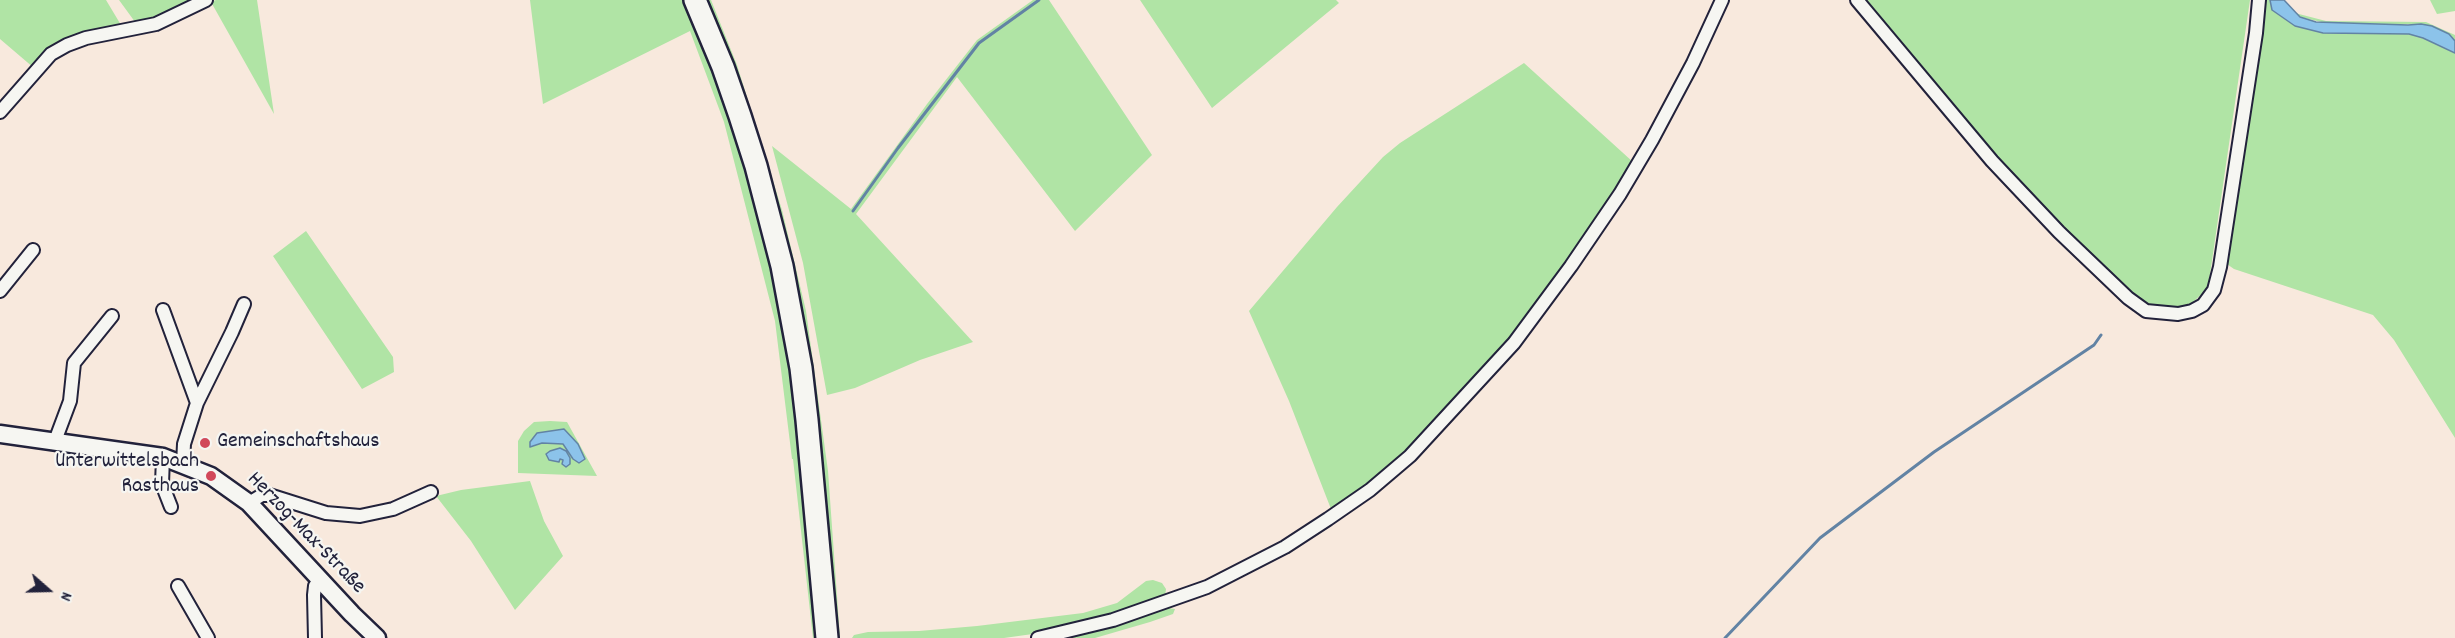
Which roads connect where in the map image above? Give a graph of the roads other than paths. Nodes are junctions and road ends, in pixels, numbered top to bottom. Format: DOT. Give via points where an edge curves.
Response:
graph roads {
  1 [pos="206,0"];
  2 [pos="695,0"];
  3 [pos="1722,0"];
  4 [pos="1857,0"];
  5 [pos="2259,0"];
  6 [pos="0,112"];
  7 [pos="33,250"];
  8 [pos="0,291"];
  9 [pos="244,304"];
  10 [pos="163,310"];
  11 [pos="112,316"];
  12 [pos="197,403"];
  13 [pos="0,434"];
  14 [pos="55,441"];
  15 [pos="163,457"];
  16 [pos="183,464"];
  17 [pos="431,492"];
  18 [pos="249,503"];
  19 [pos="171,507"];
  20 [pos="320,579"];
  21 [pos="178,586"];
  22 [pos="208,638"];
  23 [pos="315,638"];
  24 [pos="377,638"];
  25 [pos="827,638"];
  26 [pos="1038,638"];
  1 -- 6 [label="street" via="156,24 67,45 51,54"];
  2 -- 25 [label="highway" via="740,116 782,266 801,368"];
  3 -- 26 [label="street" via="1694,63 1652,140 1571,266 1514,343 1410,456 1311,530 1207,587 1113,620"];
  4 -- 5 [label="street" via="1992,161 2059,232 2128,298 2146,311 2170,314 2192,311 2203,305 2214,290"];
  7 -- 8 [label="street"];
  9 -- 12 [label="street"];
  10 -- 12 [label="street"];
  11 -- 14 [label="street" via="74,363 70,401"];
  12 -- 16 [label="street" via="184,444"];
  13 -- 14 [label="main road, Herzog-Max-Straße"];
  14 -- 15 [label="main road, Herzog-Max-Straße"];
  15 -- 16 [label="main road, Herzog-Max-Straße"];
  15 -- 19 [label="street" via="162,484"];
  16 -- 18 [label="main road, Herzog-Max-Straße" via="211,476"];
  17 -- 18 [label="street" via="393,509 360,516 326,513 270,495 261,495"];
  18 -- 20 [label="main road, Herzog-Max-Straße"];
  20 -- 23 [label="street" via="314,595"];
  20 -- 24 [label="main road, Herzog-Max-Straße"];
  21 -- 22 [label="street"];
}
